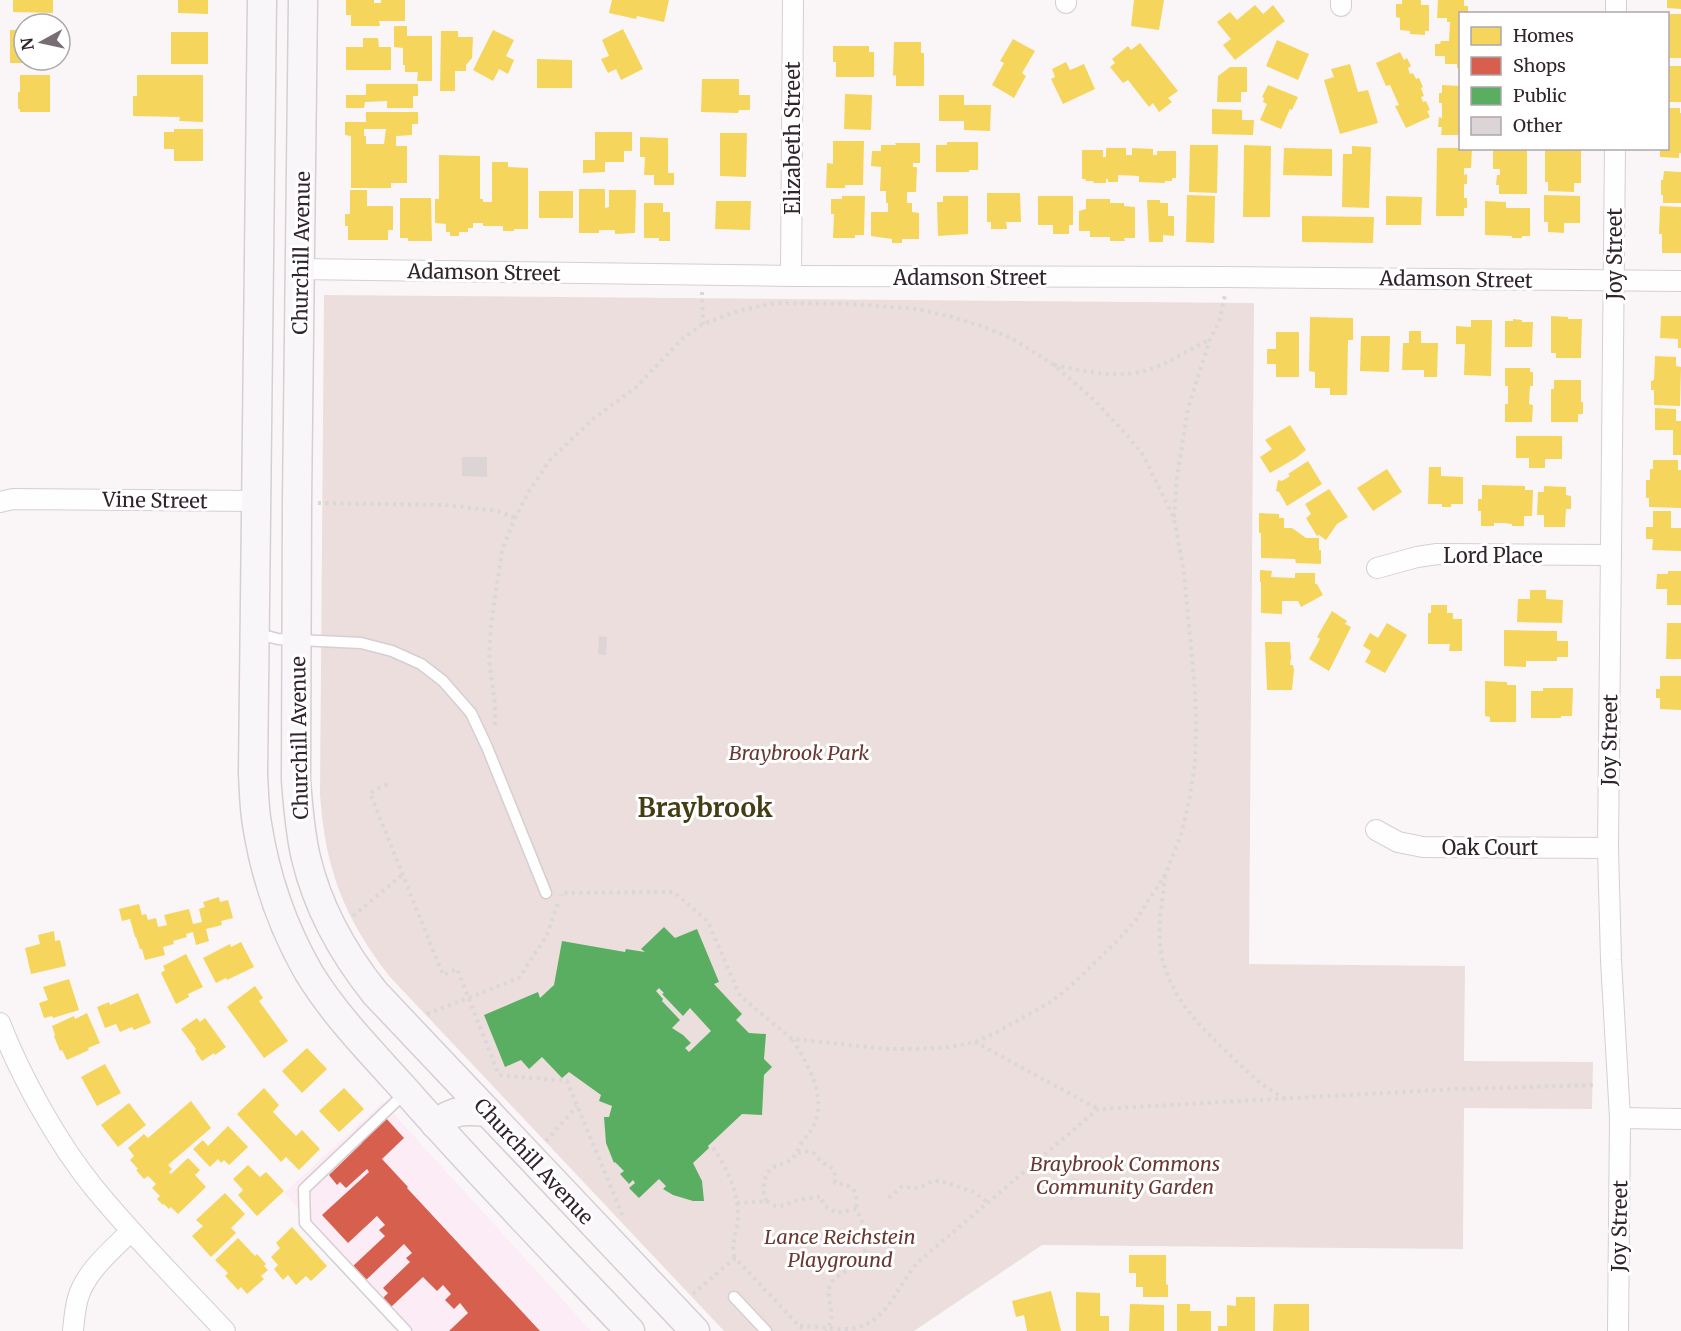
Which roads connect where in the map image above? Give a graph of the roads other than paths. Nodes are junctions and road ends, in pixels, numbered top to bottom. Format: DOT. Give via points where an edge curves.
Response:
graph roads {
  1 [pos="262,0"];
  2 [pos="303,0"];
  3 [pos="793,0"];
  4 [pos="1615,150"];
  5 [pos="259,269"];
  6 [pos="300,269"];
  7 [pos="791,276"];
  8 [pos="1614,281"];
  9 [pos="1681,281"];
  10 [pos="4,499"];
  11 [pos="257,501"];
  12 [pos="297,502"];
  13 [pos="1611,555"];
  14 [pos="1377,568"];
  15 [pos="255,633"];
  16 [pos="297,639"];
  17 [pos="1376,830"];
  18 [pos="1608,848"];
  19 [pos="546,893"];
  20 [pos="0,1023"];
  21 [pos="406,1091"];
  22 [pos="488,1112"];
  23 [pos="1620,1118"];
  24 [pos="1681,1119"];
  25 [pos="435,1124"];
  26 [pos="131,1231"];
  27 [pos="734,1297"];
  28 [pos="73,1331"];
  29 [pos="225,1331"];
  30 [pos="406,1331"];
  31 [pos="630,1331"];
  32 [pos="695,1331"];
  33 [pos="766,1331"];
  34 [pos="1618,1331"];
  1 -- 5 [label="main road"];
  2 -- 6 [label="main road, Churchill Avenue"];
  3 -- 7 [label="street, Elizabeth Street"];
  4 -- 8 [label="street, Joy Street"];
  5 -- 6 [label="main road, Adamson Street"];
  5 -- 11 [label="main road"];
  6 -- 7 [label="street, Adamson Street"];
  6 -- 12 [label="main road, Churchill Avenue"];
  7 -- 8 [label="street, Adamson Street"];
  8 -- 9 [label="street, Adamson Street"];
  8 -- 13 [label="street, Joy Street"];
  10 -- 11 [label="street, Vine Street"];
  11 -- 12 [label="main road, Vine Street"];
  11 -- 15 [label="main road"];
  12 -- 16 [label="main road, Churchill Avenue"];
  13 -- 14 [label="street, Lord Place" via="1437,554"];
  13 -- 18 [label="street, Joy Street"];
  15 -- 16 [label="lane"];
  15 -- 21 [label="main road" via="256,821 276,899 309,972 331,1006"];
  16 -- 19 [label="lane" via="361,643 392,651 421,664 443,681 471,712"];
  16 -- 22 [label="main road, Churchill Avenue" via="299,820 306,859 320,900 356,970"];
  17 -- 18 [label="street, Oak Court" via="1398,842 1423,847"];
  18 -- 23 [label="street, Joy Street"];
  20 -- 26 [label="street" via="68,1153"];
  21 -- 25 [label="main road"];
  21 -- 30 [label="lane" via="304,1189 305,1222"];
  22 -- 25 [label="main road" via="464,1110"];
  22 -- 32 [label="main road, Churchill Avenue"];
  23 -- 24 [label="street"];
  23 -- 34 [label="street, Joy Street"];
  25 -- 31 [label="main road"];
  26 -- 28 [label="street" via="83,1285"];
  26 -- 29 [label="street"];
  27 -- 33 [label="lane"];
}
